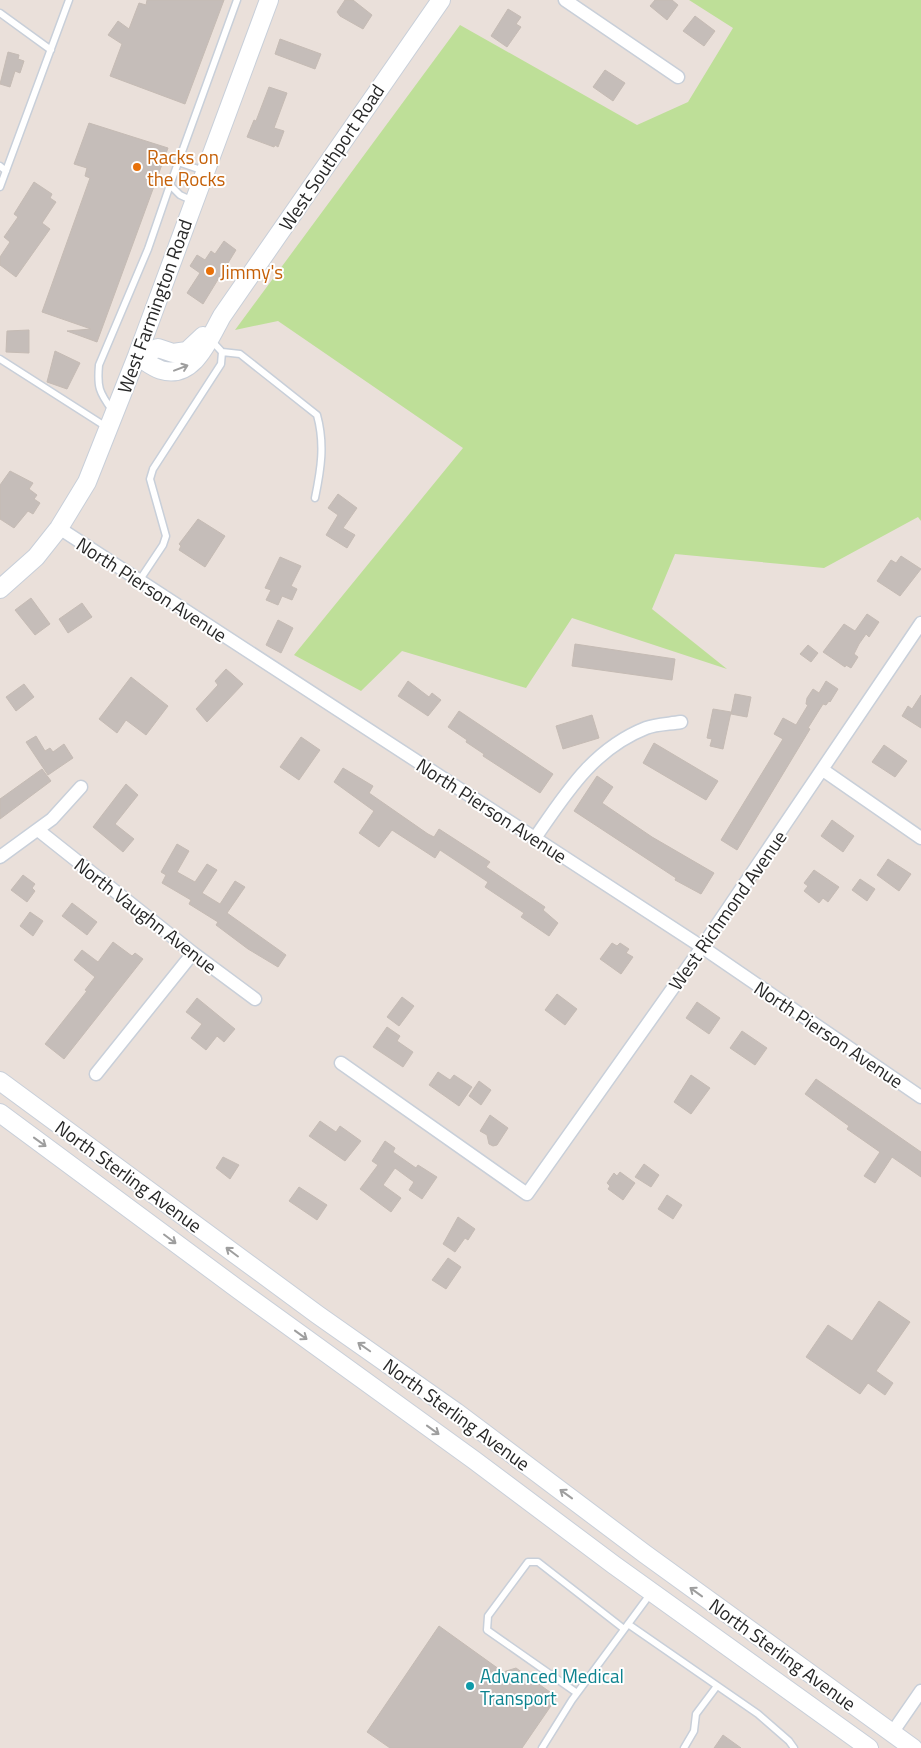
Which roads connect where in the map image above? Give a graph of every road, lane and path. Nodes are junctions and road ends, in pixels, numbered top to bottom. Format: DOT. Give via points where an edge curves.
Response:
graph roads {
  1 [pos="69,0"];
  2 [pos="237,0"];
  3 [pos="268,0"];
  4 [pos="441,0"];
  5 [pos="565,0"];
  6 [pos="0,13"];
  7 [pos="51,50"];
  8 [pos="678,78"];
  9 [pos="178,162"];
  10 [pos="0,166"];
  11 [pos="6,171"];
  12 [pos="204,171"];
  13 [pos="170,185"];
  14 [pos="0,187"];
  15 [pos="193,201"];
  16 [pos="222,316"];
  17 [pos="209,339"];
  18 [pos="222,352"];
  19 [pos="137,356"];
  20 [pos="0,359"];
  21 [pos="112,421"];
  22 [pos="315,498"];
  23 [pos="59,528"];
  24 [pos="139,581"];
  25 [pos="0,589"];
  26 [pos="921,623"];
  27 [pos="681,722"];
  28 [pos="823,770"];
  29 [pos="81,788"];
  30 [pos="38,830"];
  31 [pos="535,838"];
  32 [pos="921,838"];
  33 [pos="0,857"];
  34 [pos="702,947"];
  35 [pos="193,953"];
  36 [pos="255,999"];
  37 [pos="341,1062"];
  38 [pos="96,1074"];
  39 [pos="0,1081"];
  40 [pos="921,1097"];
  41 [pos="0,1113"];
  42 [pos="652,1592"];
  43 [pos="626,1626"];
  44 [pos="717,1686"];
  45 [pos="921,1691"];
  46 [pos="577,1693"];
  47 [pos="892,1733"];
  48 [pos="542,1748"];
  49 [pos="684,1748"];
  50 [pos="794,1748"];
  51 [pos="870,1748"];
  52 [pos="881,1748"];
  53 [pos="913,1748"];
  1 -- 7 [label="lane"];
  2 -- 9 [label="lane"];
  3 -- 12 [label="main road, West Farmington Road"];
  4 -- 16 [label="main road, West Southport Road"];
  5 -- 8 [label="street"];
  6 -- 7 [label="lane"];
  7 -- 11 [label="lane"];
  9 -- 12 [label="lane"];
  9 -- 13 [label="lane"];
  10 -- 11 [label="lane"];
  11 -- 14 [label="lane"];
  12 -- 15 [label="main road, West Farmington Road"];
  13 -- 15 [label="lane"];
  13 -- 21 [label="lane" via="148,249 99,365 98,384"];
  15 -- 19 [label="main road, West Farmington Road"];
  16 -- 17 [label="main road, West Southport Road"];
  16 -- 19 [label="main road, West Southport Road" via="187,351 173,353 158,348"];
  17 -- 18 [label="lane"];
  19 -- 17 [label="main road, West Southport Road, one-way" via="159,369 182,370 201,354"];
  18 -- 22 [label="lane" via="240,354 317,416 321,430 322,464"];
  18 -- 24 [label="lane" via="217,372 152,469 150,479 166,536"];
  19 -- 21 [label="main road, West Farmington Road"];
  20 -- 21 [label="lane"];
  21 -- 23 [label="main road, West Farmington Road" via="86,482"];
  23 -- 24 [label="street, North Pierson Avenue"];
  23 -- 25 [label="main road, West Farmington Road" via="36,557"];
  24 -- 31 [label="street, North Pierson Avenue"];
  26 -- 28 [label="street, West Richmond Avenue"];
  27 -- 31 [label="street" via="648,727 615,744 580,775"];
  28 -- 32 [label="street"];
  28 -- 34 [label="street, West Richmond Avenue"];
  29 -- 30 [label="street"];
  30 -- 33 [label="street"];
  30 -- 35 [label="street, North Vaughn Avenue"];
  31 -- 34 [label="street, North Pierson Avenue"];
  34 -- 37 [label="street, West Richmond Avenue" via="528,1194"];
  34 -- 40 [label="street, North Pierson Avenue"];
  35 -- 36 [label="street, North Vaughn Avenue"];
  35 -- 38 [label="street"];
  47 -- 39 [label="main road, North Sterling Avenue, one-way"];
  41 -- 42 [label="main road, North Sterling Avenue, one-way"];
  42 -- 43 [label="lane"];
  42 -- 51 [label="main road, North Sterling Avenue"];
  43 -- 44 [label="lane"];
  43 -- 46 [label="lane"];
  43 -- 46 [label="lane" via="538,1562 528,1562 488,1616 487,1630"];
  44 -- 49 [label="lane" via="696,1714 694,1731"];
  44 -- 50 [label="lane" via="758,1714"];
  45 -- 47 [label="street"];
  46 -- 48 [label="lane"];
  47 -- 52 [label="main road"];
  47 -- 53 [label="main road, North Sterling Avenue"];
}
